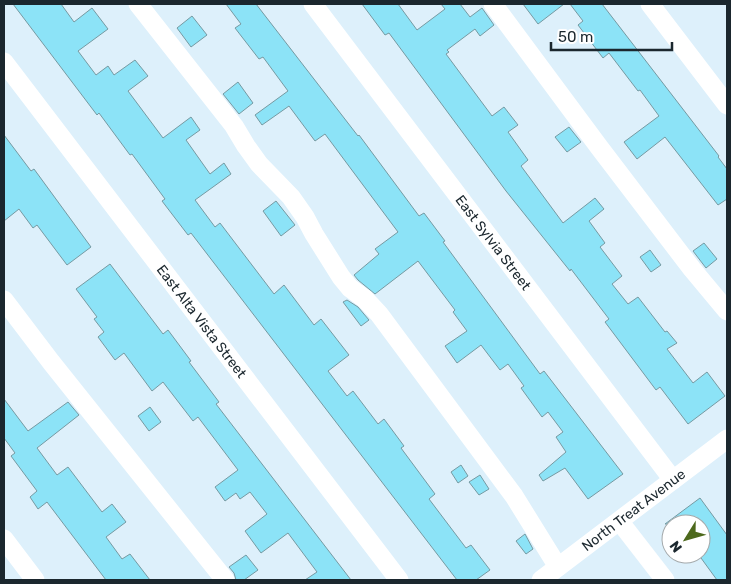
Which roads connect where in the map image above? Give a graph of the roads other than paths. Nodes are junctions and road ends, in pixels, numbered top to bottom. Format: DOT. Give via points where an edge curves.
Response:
graph roads {
  1 [pos="138,4"];
  2 [pos="312,4"];
  3 [pos="493,4"];
  4 [pos="650,4"];
  5 [pos="4,62"];
  6 [pos="727,105"];
  7 [pos="4,300"];
  8 [pos="727,311"];
  9 [pos="727,439"];
  10 [pos="673,480"];
  11 [pos="620,522"];
  12 [pos="4,539"];
  13 [pos="558,567"];
  14 [pos="35,580"];
  15 [pos="225,580"];
  16 [pos="399,580"];
  17 [pos="540,580"];
  18 [pos="666,580"];
  1 -- 13 [label="street" via="234,126 259,164 291,197 341,277 379,314 514,496"];
  2 -- 10 [label="street, East Sylvia Street"];
  3 -- 8 [label="street"];
  4 -- 6 [label="street"];
  5 -- 16 [label="street, East Alta Vista Street"];
  7 -- 15 [label="street"];
  9 -- 10 [label="street, North Treat Avenue"];
  10 -- 11 [label="street, North Treat Avenue"];
  11 -- 13 [label="street, North Treat Avenue"];
  11 -- 18 [label="street"];
  12 -- 14 [label="street"];
  13 -- 17 [label="street, North Treat Avenue"];
}
